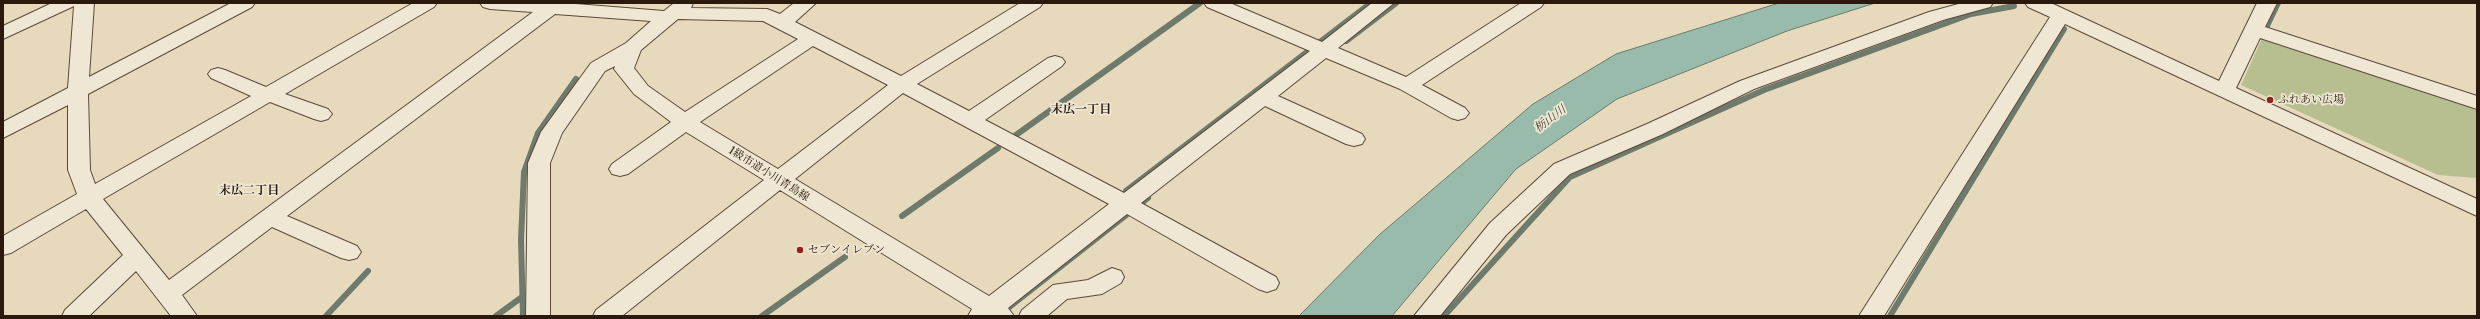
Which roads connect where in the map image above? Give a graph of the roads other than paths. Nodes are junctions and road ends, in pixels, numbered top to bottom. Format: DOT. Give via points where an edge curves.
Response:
graph roads {
  1 [pos="67,3"];
  2 [pos="84,3"];
  3 [pos="246,3"];
  4 [pos="426,3"];
  5 [pos="490,3"];
  6 [pos="806,3"];
  7 [pos="1033,3"];
  8 [pos="1214,3"];
  9 [pos="1384,3"];
  10 [pos="1534,3"];
  11 [pos="1983,3"];
  12 [pos="2035,3"];
  13 [pos="2267,3"];
  14 [pos="549,9"];
  15 [pos="676,11"];
  16 [pos="2061,15"];
  17 [pos="781,23"];
  18 [pos="2254,30"];
  19 [pos="3,33"];
  20 [pos="812,38"];
  21 [pos="633,47"];
  22 [pos="1322,50"];
  23 [pos="1055,62"];
  24 [pos="218,74"];
  25 [pos="902,84"];
  26 [pos="1407,86"];
  27 [pos="2225,90"];
  28 [pos="78,91"];
  29 [pos="264,92"];
  30 [pos="1263,97"];
  31 [pos="2477,103"];
  32 [pos="1458,113"];
  33 [pos="321,114"];
  34 [pos="970,120"];
  35 [pos="685,122"];
  36 [pos="3,131"];
  37 [pos="1354,139"];
  38 [pos="620,169"];
  39 [pos="778,180"];
  40 [pos="87,191"];
  41 [pos="1133,208"];
  42 [pos="2477,208"];
  43 [pos="269,217"];
  44 [pos="3,247"];
  45 [pos="349,252"];
  46 [pos="138,255"];
  47 [pos="1112,277"];
  48 [pos="1266,283"];
  49 [pos="168,293"];
  50 [pos="991,314"];
  51 [pos="74,316"];
  52 [pos="185,316"];
  53 [pos="538,316"];
  54 [pos="605,316"];
  55 [pos="1030,316"];
  56 [pos="1426,316"];
  57 [pos="1871,316"];
  1 -- 19 [label="street"];
  2 -- 28 [label="street"];
  3 -- 28 [label="street"];
  4 -- 29 [label="street"];
  5 -- 14 [label="street"];
  6 -- 17 [label="street"];
  7 -- 25 [label="street"];
  8 -- 22 [label="street"];
  9 -- 22 [label="street"];
  10 -- 26 [label="street"];
  11 -- 56 [label="street" via="1936,16 1747,85 1655,129 1562,169 1498,229"];
  12 -- 16 [label="street"];
  13 -- 18 [label="street"];
  14 -- 15 [label="street"];
  14 -- 43 [label="street"];
  15 -- 17 [label="street" via="767,15"];
  15 -- 21 [label="street, 1級市道小川青島線"];
  16 -- 27 [label="street"];
  16 -- 57 [label="street"];
  17 -- 20 [label="street"];
  18 -- 27 [label="street"];
  18 -- 31 [label="street"];
  20 -- 25 [label="street"];
  20 -- 35 [label="street"];
  21 -- 35 [label="street, 1級市道小川青島線" via="624,69 641,90"];
  21 -- 53 [label="street" via="598,67 552,132 539,163"];
  22 -- 26 [label="street"];
  22 -- 30 [label="street"];
  23 -- 34 [label="street"];
  24 -- 29 [label="street"];
  25 -- 34 [label="street"];
  25 -- 39 [label="street"];
  26 -- 32 [label="street"];
  27 -- 42 [label="street"];
  28 -- 36 [label="street"];
  28 -- 40 [label="street" via="79,170"];
  29 -- 33 [label="street"];
  29 -- 40 [label="street"];
  30 -- 37 [label="street"];
  30 -- 41 [label="street"];
  34 -- 41 [label="street"];
  35 -- 38 [label="street"];
  35 -- 39 [label="street, 1級市道小川青島線"];
  39 -- 50 [label="street, 1級市道小川青島線"];
  39 -- 54 [label="street"];
  40 -- 44 [label="street"];
  40 -- 46 [label="street"];
  41 -- 48 [label="street"];
  41 -- 50 [label="street"];
  43 -- 45 [label="street"];
  43 -- 49 [label="street"];
  46 -- 49 [label="street"];
  46 -- 51 [label="street"];
  47 -- 55 [label="street" via="1093,288 1078,288 1052,296"];
  49 -- 52 [label="street"];
}
